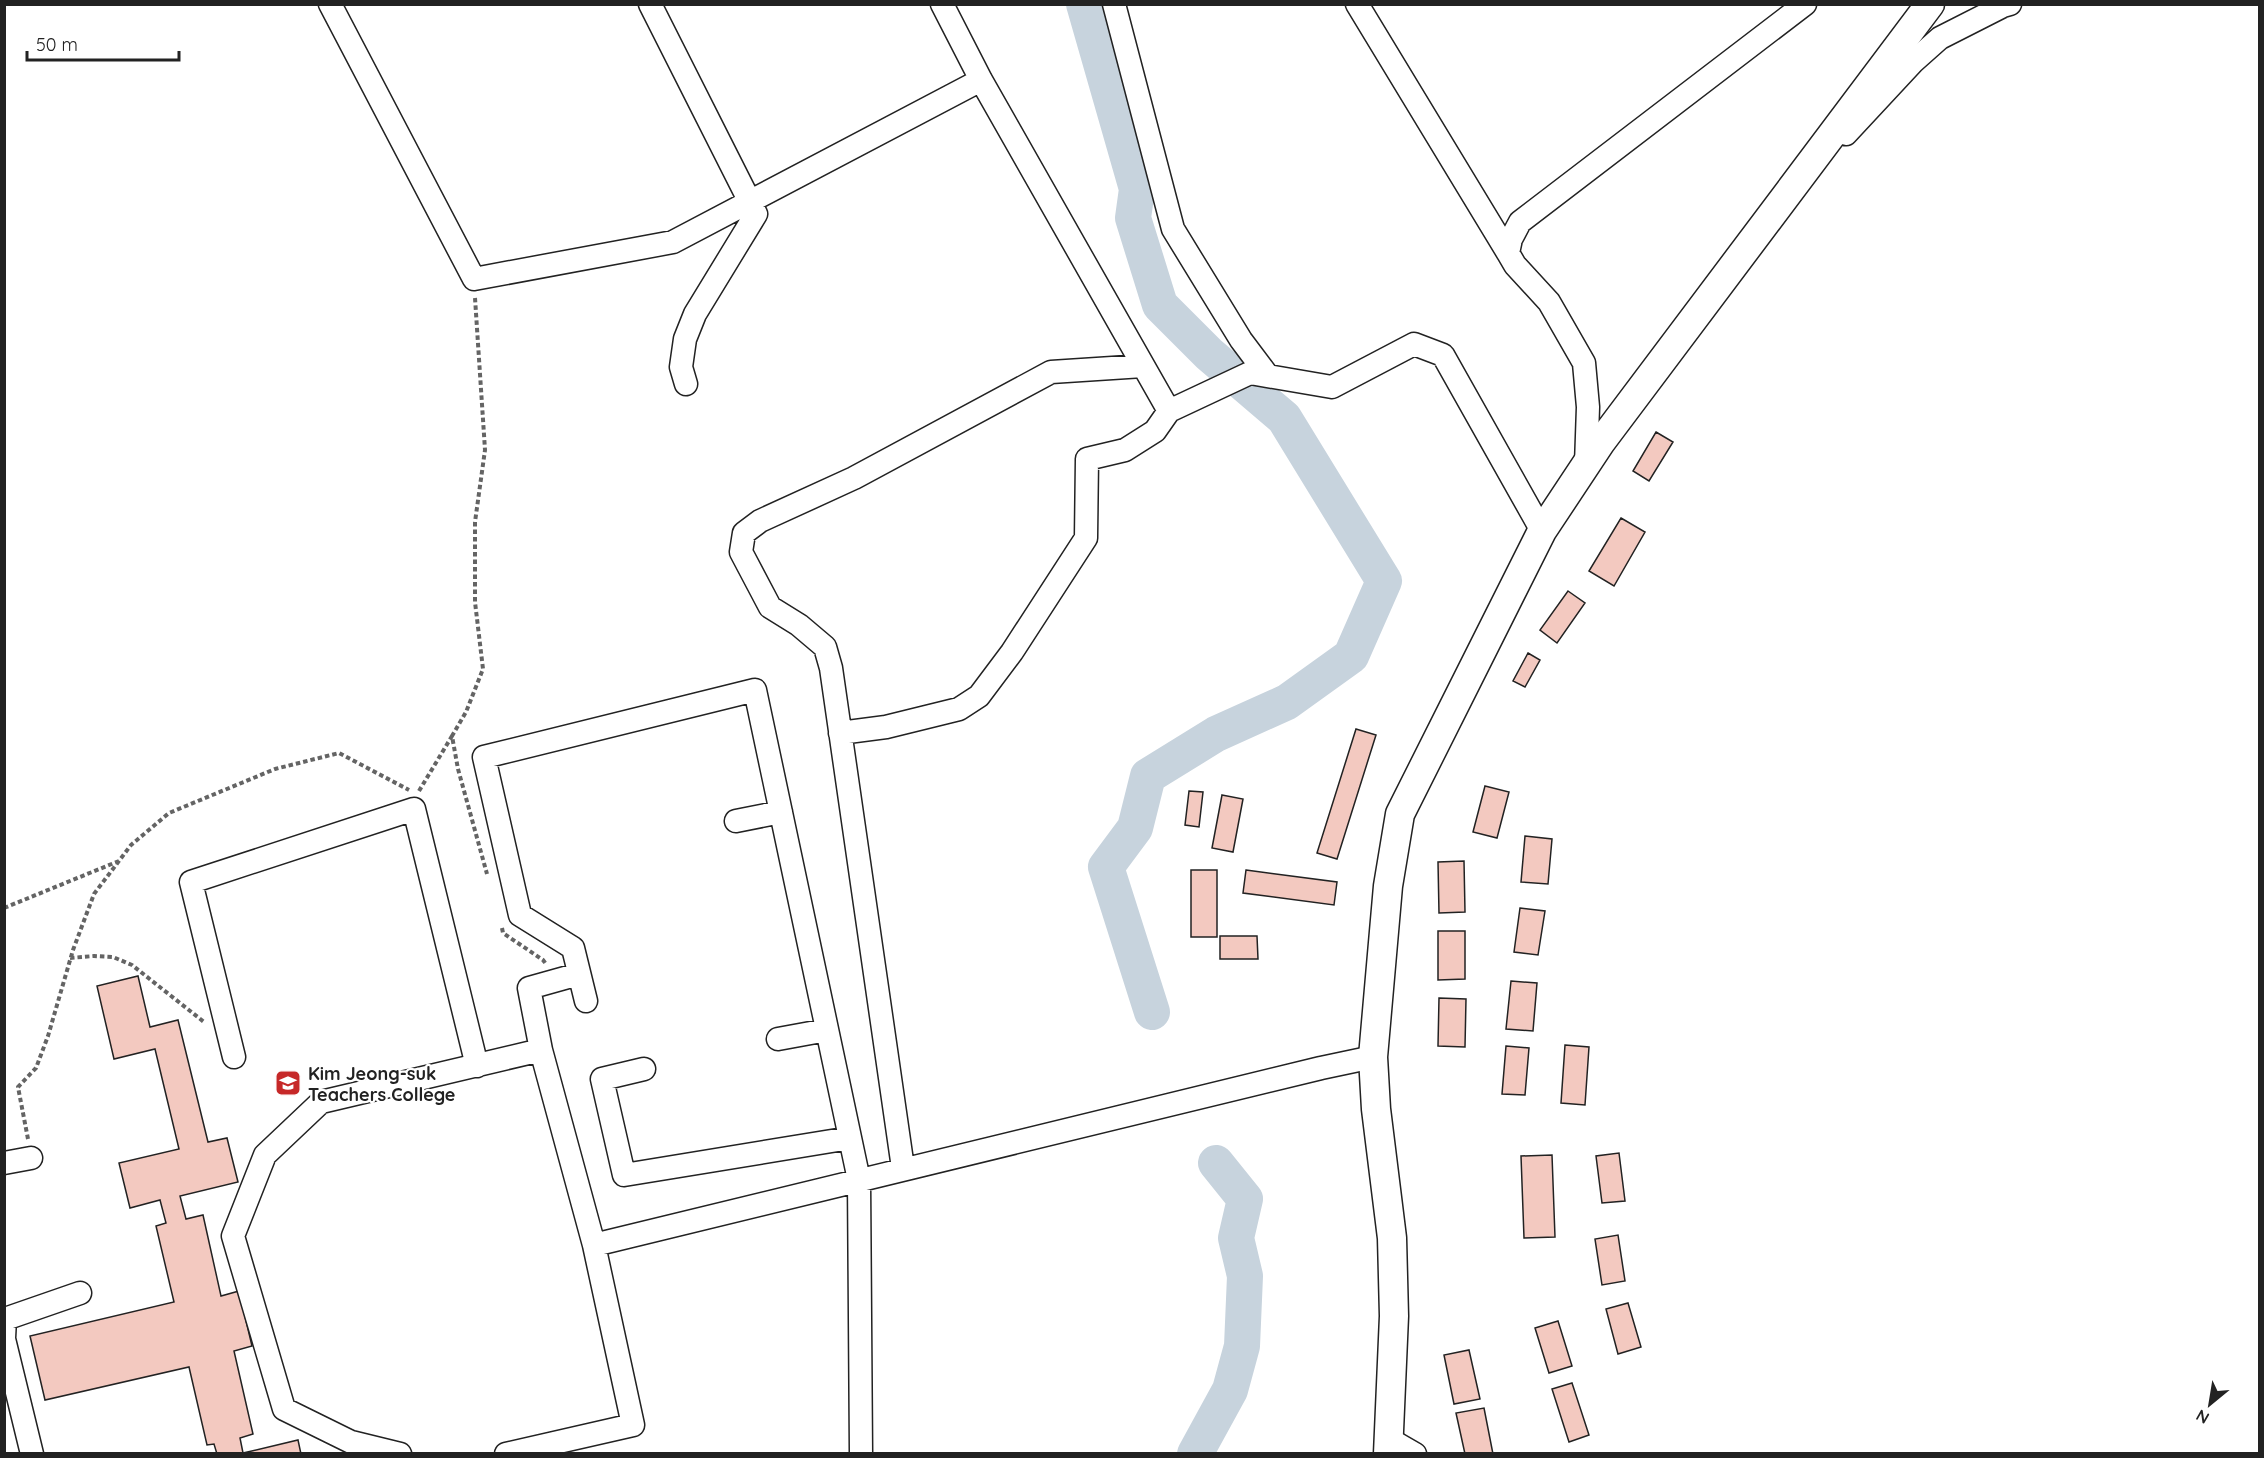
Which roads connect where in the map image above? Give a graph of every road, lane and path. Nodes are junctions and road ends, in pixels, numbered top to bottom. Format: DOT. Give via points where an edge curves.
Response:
graph roads {
  1 [pos="330,4"];
  2 [pos="650,4"];
  3 [pos="942,4"];
  4 [pos="1114,4"];
  5 [pos="1356,4"];
  6 [pos="1805,4"];
  7 [pos="1930,4"];
  8 [pos="2010,4"];
  9 [pos="981,80"];
  10 [pos="1791,192"];
  11 [pos="751,201"];
  12 [pos="1508,253"];
  13 [pos="474,279"];
  14 [pos="1143,366"];
  15 [pos="1259,375"];
  16 [pos="686,384"];
  17 [pos="1169,411"];
  18 [pos="1586,465"];
  19 [pos="1542,531"];
  20 [pos="840,733"];
  21 [pos="452,736"];
  22 [pos="781,812"];
  23 [pos="736,820"];
  24 [pos="120,861"];
  25 [pos="488,878"];
  26 [pos="4,908"];
  27 [pos="500,922"];
  28 [pos="70,958"];
  29 [pos="579,974"];
  30 [pos="556,981"];
  31 [pos="586,1001"];
  32 [pos="827,1030"];
  33 [pos="778,1039"];
  34 [pos="232,1047"];
  35 [pos="541,1050"];
  36 [pos="1373,1057"];
  37 [pos="477,1066"];
  38 [pos="644,1070"];
  39 [pos="850,1137"];
  40 [pos="31,1158"];
  41 [pos="4,1163"];
  42 [pos="903,1168"];
  43 [pos="859,1180"];
  44 [pos="594,1245"];
  45 [pos="80,1293"];
  46 [pos="4,1338"];
  47 [pos="1388,1446"];
  48 [pos="350,1448"];
  49 [pos="32,1454"];
  50 [pos="400,1454"];
  51 [pos="506,1454"];
  52 [pos="861,1454"];
  53 [pos="1415,1454"];
  1 -- 13 [label="street"];
  2 -- 11 [label="street"];
  3 -- 9 [label="street"];
  4 -- 15 [label="street" via="1173,229"];
  5 -- 12 [label="street"];
  6 -- 12 [label="street" via="1520,222"];
  7 -- 10 [label="main road"];
  8 -- 10 [label="street" via="1940,38"];
  9 -- 11 [label="street"];
  9 -- 14 [label="street"];
  10 -- 18 [label="main road"];
  11 -- 13 [label="street" via="673,242"];
  11 -- 16 [label="street" via="756,214 695,314 686,339 681,367"];
  12 -- 18 [label="street" via="1549,302 1584,363 1588,407"];
  13 -- 21 [label="path" via="485,450 475,522 475,602 483,669"];
  14 -- 17 [label="street"];
  14 -- 20 [label="street" via="1051,372 854,478 760,521 744,533 741,552 770,608 825,647"];
  15 -- 17 [label="street"];
  15 -- 19 [label="street" via="1332,387 1414,345 1443,355"];
  17 -- 20 [label="street" via="1155,430 1125,450 1087,459 1086,538 980,696 959,709 886,727"];
  18 -- 19 [label="main road"];
  19 -- 36 [label="main road" via="1400,814 1388,886"];
  20 -- 42 [label="street"];
  21 -- 24 [label="path" via="417,794 339,753 275,770 169,813 131,846"];
  21 -- 25 [label="path"];
  22 -- 23 [label="street"];
  22 -- 29 [label="street" via="754,690 484,757 520,915 573,948"];
  22 -- 32 [label="street"];
  24 -- 26 [label="path"];
  24 -- 28 [label="path" via="94,894"];
  27 -- 30 [label="path" via="503,933 543,960"];
  28 -- 34 [label="path" via="113,957 132,965"];
  28 -- 40 [label="path" via="36,1068 18,1087"];
  29 -- 30 [label="street"];
  29 -- 31 [label="street"];
  30 -- 35 [label="street" via="529,988"];
  32 -- 33 [label="street"];
  32 -- 39 [label="street"];
  34 -- 37 [label="street" via="191,882 414,809"];
  35 -- 37 [label="street"];
  35 -- 44 [label="street"];
  36 -- 42 [label="street"];
  36 -- 47 [label="main road" via="1392,1238 1394,1316"];
  37 -- 48 [label="street" via="321,1102 265,1155 233,1236 284,1409"];
  38 -- 39 [label="street" via="602,1079 624,1175"];
  39 -- 43 [label="street"];
  40 -- 41 [label="street"];
  42 -- 43 [label="street"];
  43 -- 44 [label="street"];
  43 -- 52 [label="street"];
  44 -- 51 [label="street" via="633,1425"];
  45 -- 46 [label="street" via="6,1319"];
  46 -- 49 [label="street"];
  47 -- 53 [label="street"];
  48 -- 50 [label="street"];
}
